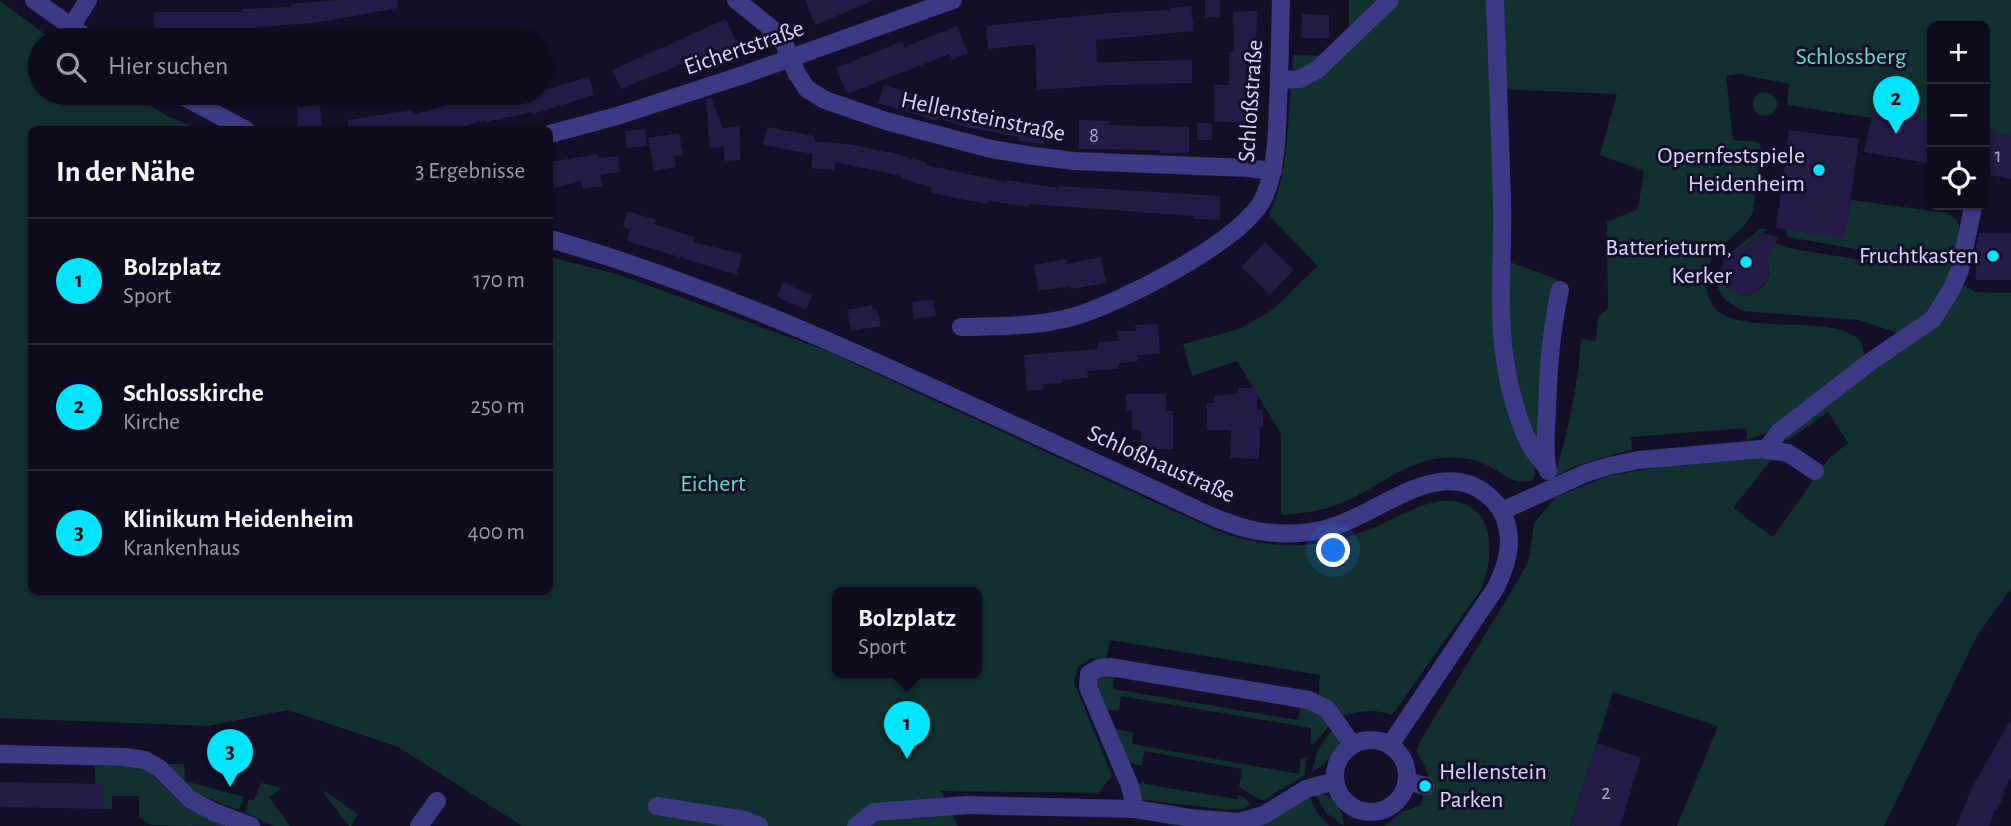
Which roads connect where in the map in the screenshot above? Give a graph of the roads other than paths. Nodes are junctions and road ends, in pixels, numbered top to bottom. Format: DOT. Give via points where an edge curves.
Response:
graph roads {
  1 [pos="34,0"];
  2 [pos="88,0"];
  3 [pos="736,0"];
  4 [pos="953,0"];
  5 [pos="1282,0"];
  6 [pos="1390,0"];
  7 [pos="1495,0"];
  8 [pos="71,27"];
  9 [pos="791,58"];
  10 [pos="1279,80"];
  11 [pos="199,105"];
  12 [pos="239,126"];
  13 [pos="553,133"];
  14 [pos="1273,171"];
  15 [pos="1972,210"];
  16 [pos="553,240"];
  17 [pos="1560,290"];
  18 [pos="961,327"];
  19 [pos="1766,449"];
  20 [pos="1547,467"];
  21 [pos="1815,471"];
  22 [pos="1552,488"];
  23 [pos="1502,511"];
  24 [pos="1352,744"];
  25 [pos="1390,745"];
  26 [pos="0,754"];
  27 [pos="1335,781"];
  28 [pos="1407,781"];
  29 [pos="1425,786"];
  30 [pos="437,801"];
  31 [pos="657,806"];
  32 [pos="1135,809"];
  33 [pos="1157,819"];
  34 [pos="1362,819"];
  35 [pos="251,826"];
  36 [pos="419,826"];
  37 [pos="759,826"];
  38 [pos="856,826"];
  1 -- 8 [label="street"];
  2 -- 8 [label="street"];
  3 -- 9 [label="street, Hellensteinstraße" via="775,30"];
  4 -- 9 [label="street, Eichertstraße"];
  5 -- 10 [label="street, Schloßstraße"];
  6 -- 10 [label="street" via="1317,70 1300,79"];
  7 -- 20 [label="street" via="1503,211 1502,344 1523,429 1533,452"];
  9 -- 13 [label="street, Eichertstraße"];
  9 -- 14 [label="street, Hellensteinstraße" via="807,89 825,100 991,149 1074,161"];
  10 -- 14 [label="street, Schloßstraße"];
  11 -- 12 [label="street"];
  14 -- 18 [label="street, Schloßstraße" via="1262,202 1246,221 1146,287 1087,313 1054,321"];
  15 -- 19 [label="street" via="1960,270 1933,319 1779,432"];
  16 -- 23 [label="street, Schloßhaustraße" via="730,300 1246,528 1284,533 1324,529 1423,486 1456,480 1474,486"];
  17 -- 20 [label="street" via="1550,347"];
  19 -- 21 [label="street" via="1788,453"];
  19 -- 22 [label="street" via="1623,463"];
  20 -- 22 [label="street"];
  22 -- 23 [label="street"];
  23 -- 25 [label="street" via="1509,546 1502,576"];
  24 -- 25 [label="street" via="1370,739"];
  24 -- 27 [label="street" via="1338,760"];
  24 -- 32 [label="street" via="1327,709 1309,699 1099,668 1088,674 1088,687 1130,786"];
  25 -- 28 [label="street" via="1404,760"];
  26 -- 35 [label="street" via="145,760 191,800"];
  27 -- 33 [label="street" via="1302,791 1247,821"];
  27 -- 34 [label="street" via="1344,800"];
  28 -- 29 [label="street"];
  28 -- 34 [label="street" via="1394,804"];
  30 -- 36 [label="street"];
  31 -- 37 [label="street"];
  32 -- 33 [label="street"];
  32 -- 38 [label="street" via="951,805 874,812"];
}
